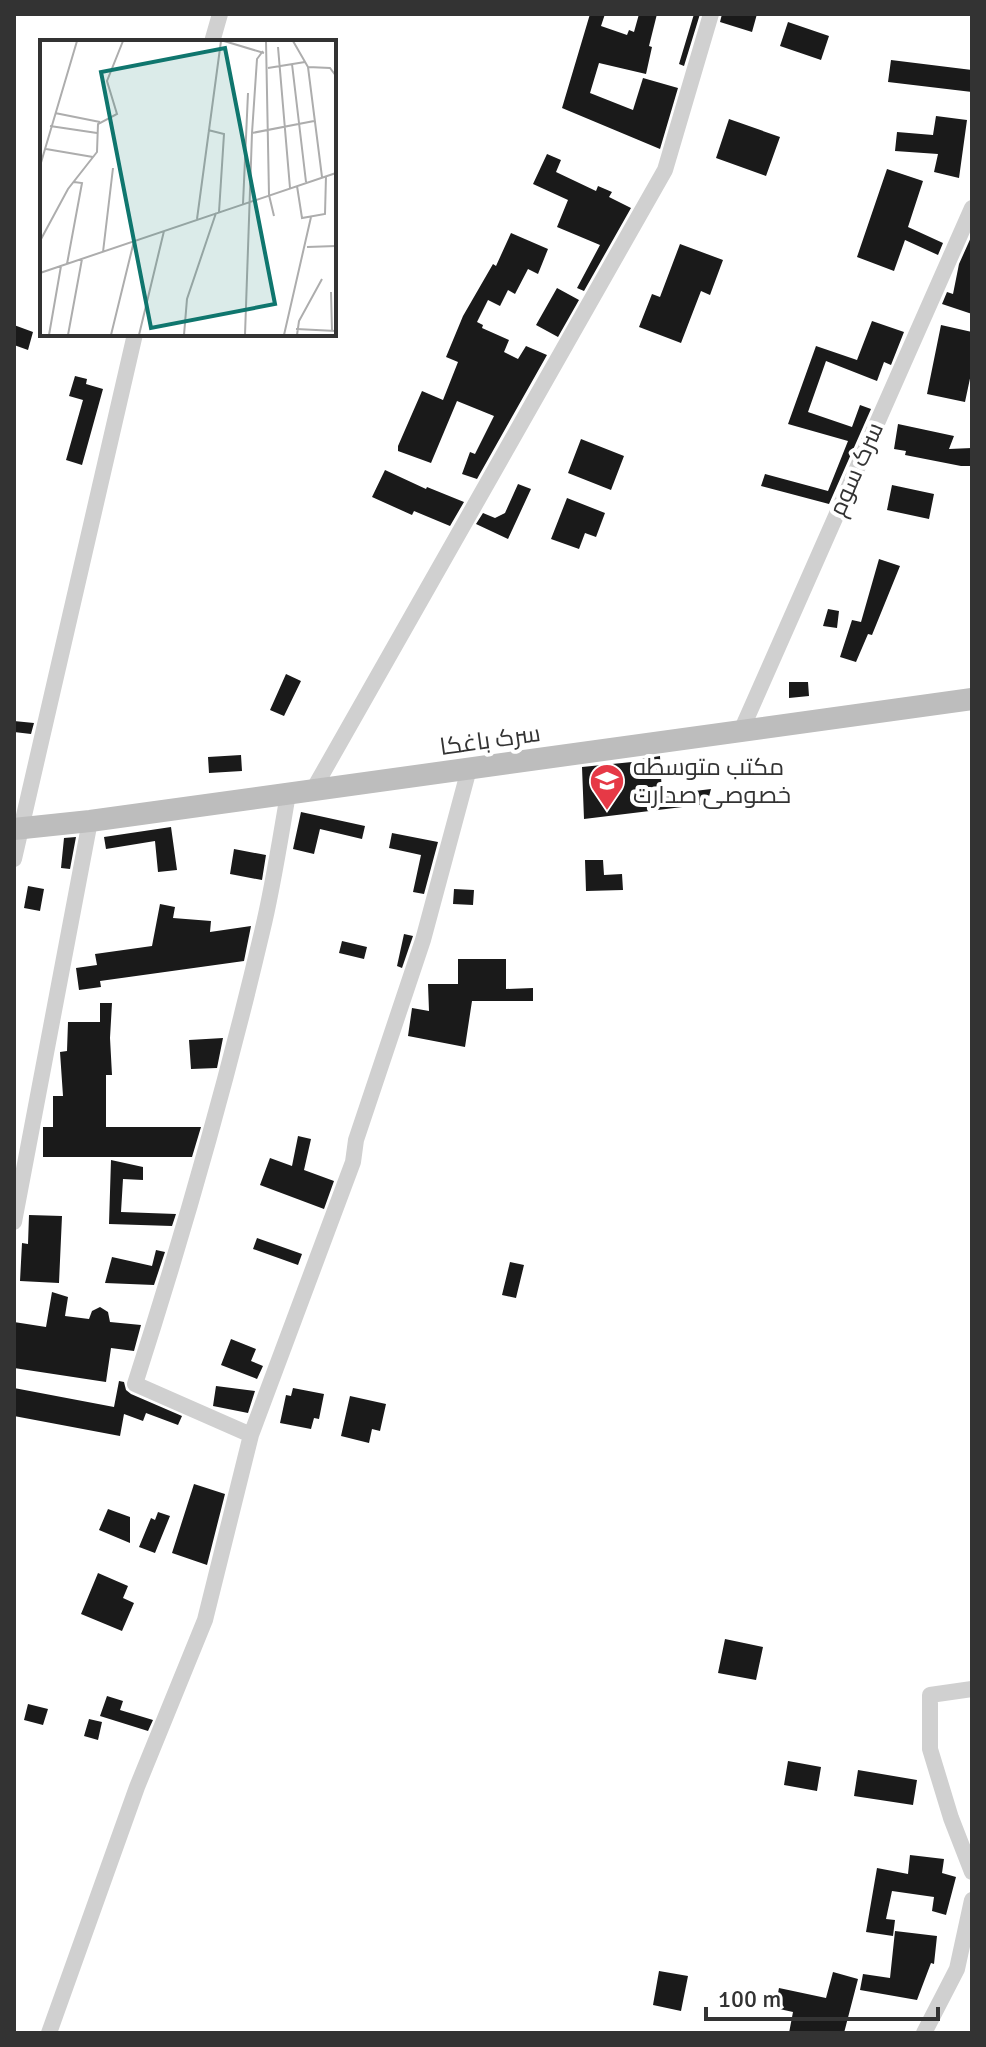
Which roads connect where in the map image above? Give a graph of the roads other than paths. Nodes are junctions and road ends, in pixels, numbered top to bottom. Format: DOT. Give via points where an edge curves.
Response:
graph roads {
  1 [pos="220,14"];
  2 [pos="711,14"];
  3 [pos="213,40"];
  4 [pos="972,208"];
  5 [pos="135,336"];
  6 [pos="972,699"];
  7 [pos="741,731"];
  8 [pos="469,769"];
  9 [pos="313,790"];
  10 [pos="288,794"];
  11 [pos="90,821"];
  12 [pos="17,829"];
  13 [pos="14,859"];
  14 [pos="14,1222"];
  15 [pos="251,1435"];
  16 [pos="972,1689"];
  17 [pos="972,1872"];
  18 [pos="972,1900"];
  19 [pos="49,2033"];
  20 [pos="924,2033"];
  1 -- 3 [label="street"];
  2 -- 9 [label="street" via="665,170"];
  4 -- 7 [label="street, سرک سوم"];
  5 -- 12 [label="street"];
  6 -- 7 [label="street, سرک باغکا"];
  7 -- 8 [label="street, سرک باغکا"];
  8 -- 9 [label="street, سرک باغکا"];
  8 -- 15 [label="street" via="423,940 353,1162"];
  9 -- 10 [label="street, سرک باغکا"];
  10 -- 11 [label="street, سرک باغکا"];
  10 -- 15 [label="street" via="263,929 230,1060 135,1384"];
  11 -- 12 [label="street, سرک باغکا"];
  11 -- 14 [label="street"];
  12 -- 13 [label="street"];
  15 -- 19 [label="street" via="205,1620 137,1787"];
  16 -- 17 [label="street" via="930,1695 930,1749"];
  18 -- 20 [label="street" via="957,1969"];
}
